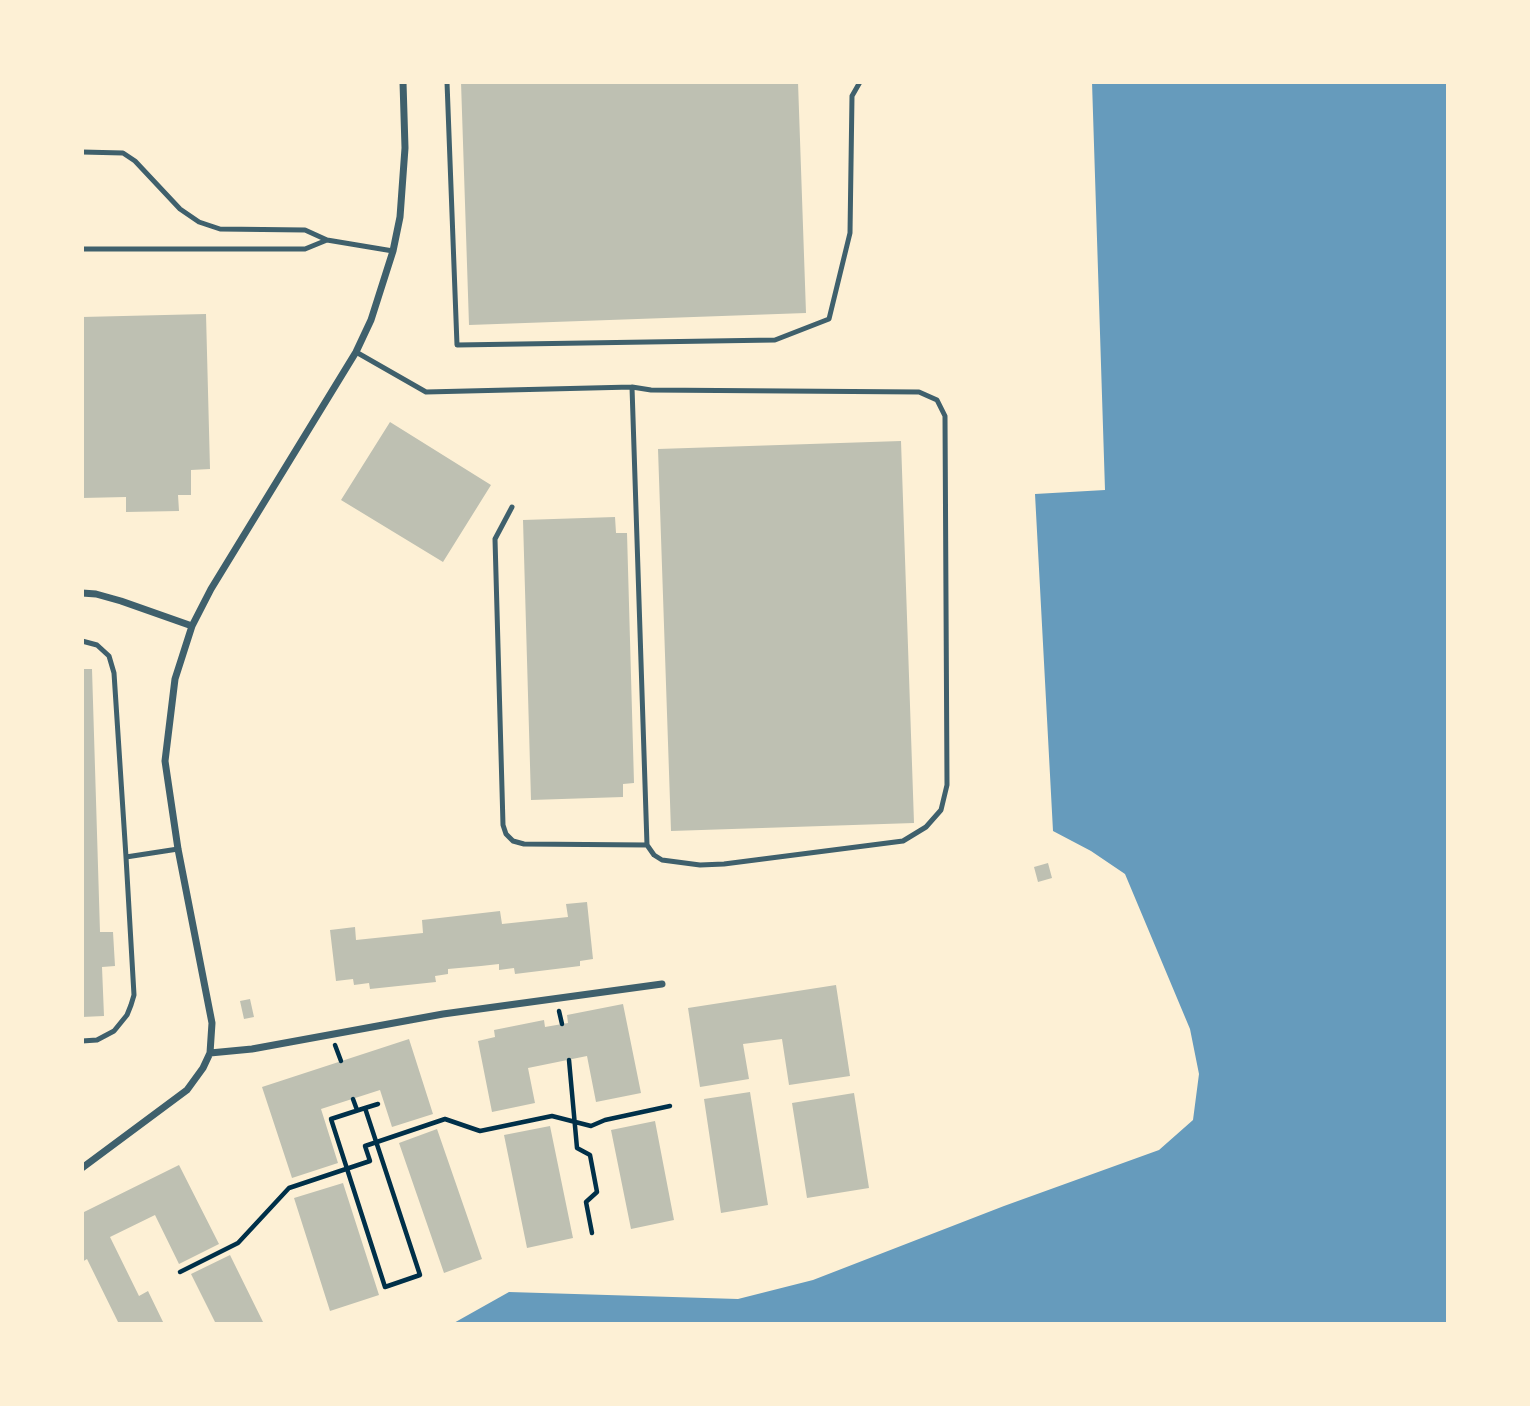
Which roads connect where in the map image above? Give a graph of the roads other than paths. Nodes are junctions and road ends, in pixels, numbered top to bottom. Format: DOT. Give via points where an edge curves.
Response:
graph roads {
  1 [pos="403,82"];
  2 [pos="447,82"];
  3 [pos="860,82"];
  4 [pos="82,152"];
  5 [pos="327,240"];
  6 [pos="82,249"];
  7 [pos="393,251"];
  8 [pos="356,352"];
  9 [pos="632,387"];
  10 [pos="512,507"];
  11 [pos="82,593"];
  12 [pos="192,626"];
  13 [pos="82,641"];
  14 [pos="647,845"];
  15 [pos="177,849"];
  16 [pos="126,858"];
  17 [pos="662,984"];
  18 [pos="82,1041"];
  19 [pos="210,1054"];
  20 [pos="82,1168"];
  1 -- 7 [label="street" via="404,183"];
  2 -- 3 [label="lane" via="457,345 775,340 829,319 850,233 852,96"];
  4 -- 5 [label="lane" via="123,153 199,222 220,229 305,230"];
  5 -- 6 [label="lane" via="305,249"];
  5 -- 7 [label="lane"];
  7 -- 8 [label="street"];
  8 -- 9 [label="lane" via="426,392"];
  8 -- 12 [label="street"];
  9 -- 14 [label="lane"];
  9 -- 14 [label="lane" via="919,392 937,400 945,416 947,785 941,810 926,827 903,841 724,864 662,860"];
  10 -- 14 [label="lane" via="495,539 506,834 524,844"];
  11 -- 12 [label="street" via="121,601"];
  12 -- 15 [label="street" via="175,679 166,761"];
  13 -- 16 [label="lane" via="97,645 110,656 114,673"];
  15 -- 16 [label="lane"];
  15 -- 19 [label="street" via="212,1023"];
  16 -- 18 [label="lane" via="134,995 127,1015 114,1031 97,1040"];
  17 -- 19 [label="street" via="443,1014"];
  19 -- 20 [label="street" via="187,1090"];
}
